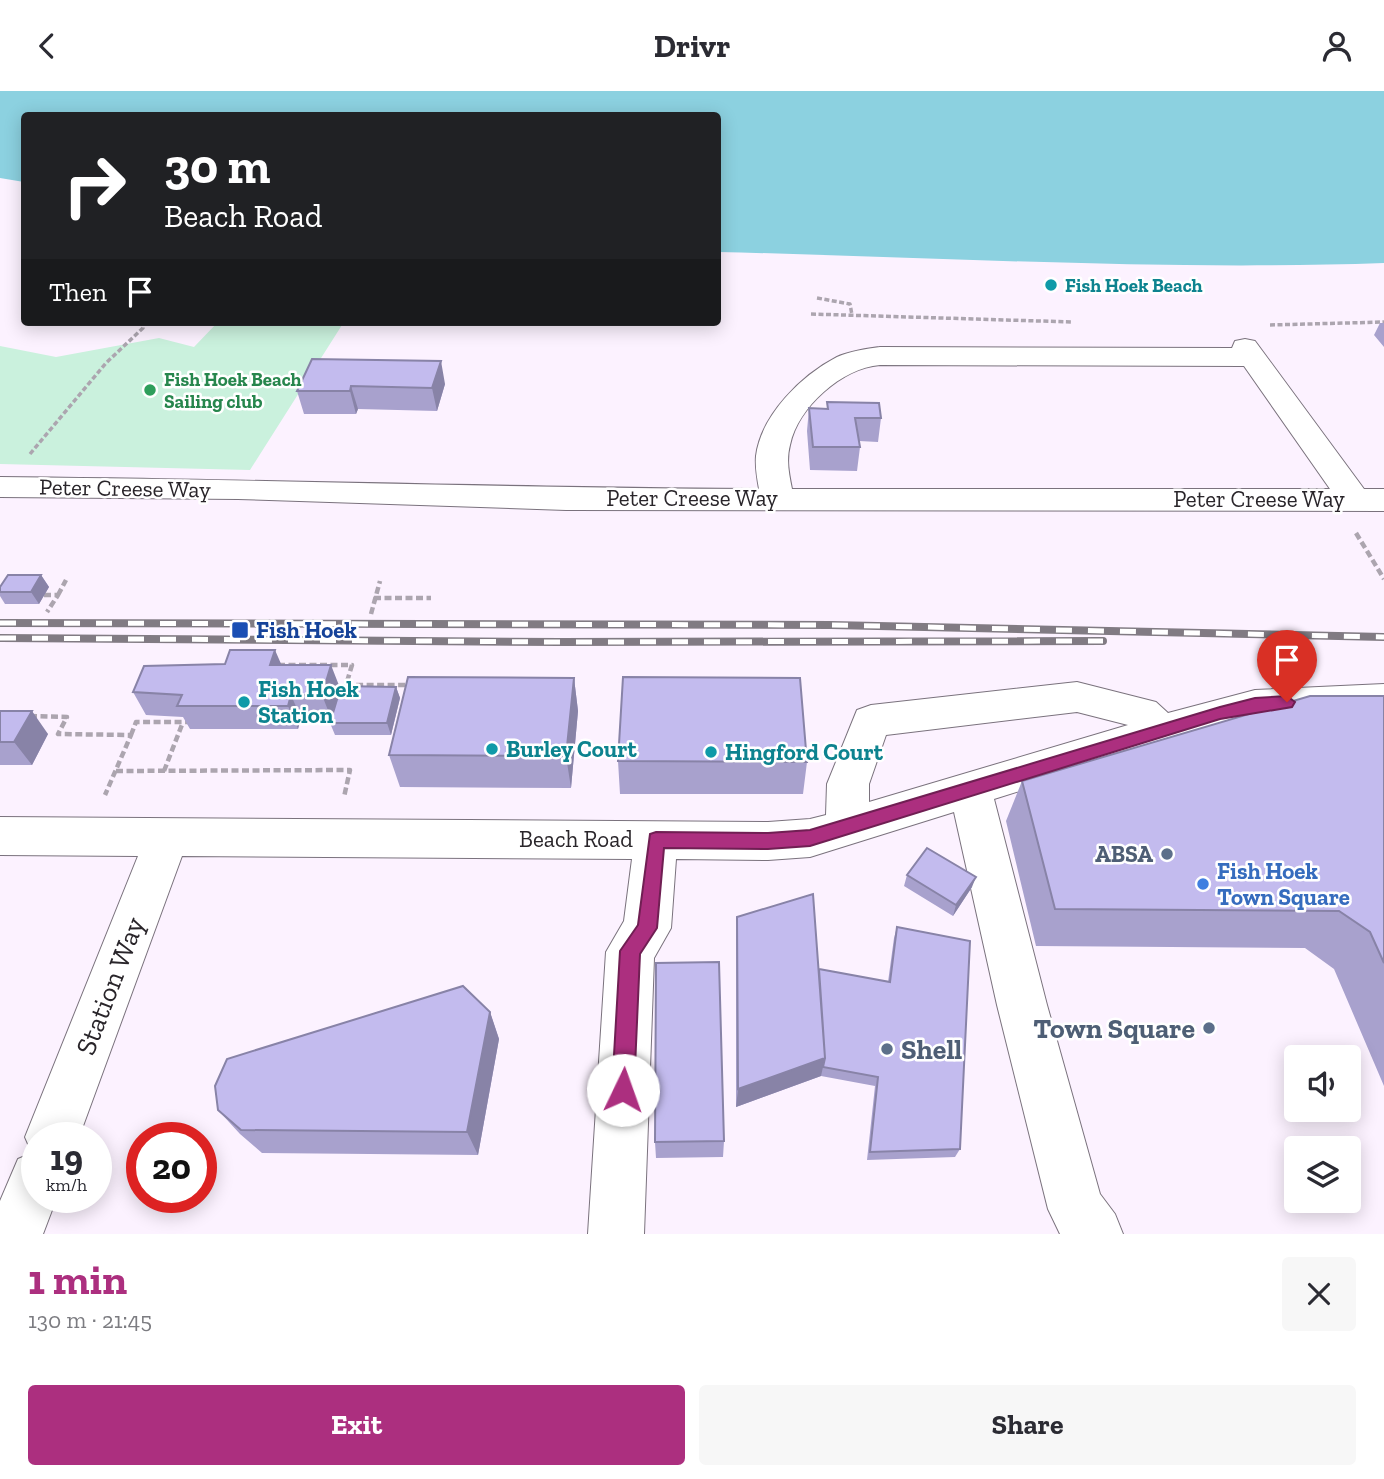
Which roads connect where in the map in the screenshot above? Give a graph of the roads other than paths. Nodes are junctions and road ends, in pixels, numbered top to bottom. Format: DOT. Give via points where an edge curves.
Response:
graph roads {
  1 [pos="1,487"];
  2 [pos="777,498"];
  3 [pos="1358,500"];
  4 [pos="1384,699"];
  5 [pos="1160,731"];
  6 [pos="970,789"];
  7 [pos="847,828"];
  8 [pos="169,835"];
  9 [pos="0,836"];
  10 [pos="656,840"];
  11 [pos="58,1122"];
  12 [pos="23,1213"];
  13 [pos="15,1234"];
  14 [pos="616,1234"];
  15 [pos="1095,1234"];
  1 -- 2 [label="street, Peter Creese Way"];
  2 -- 3 [label="street, Peter Creese Way"];
  2 -- 3 [label="street" via="772,456 780,428 793,408 837,369 856,359 1251,343"];
  4 -- 5 [label="street, Beach Road" via="1255,705"];
  5 -- 6 [label="street, Beach Road"];
  5 -- 7 [label="street" via="1142,713 1077,697 871,721 848,784"];
  6 -- 7 [label="street, Beach Road"];
  6 -- 15 [label="street" via="1076,1209"];
  7 -- 10 [label="street, Beach Road" via="810,838 768,841"];
  8 -- 9 [label="street, Beach Road"];
  8 -- 10 [label="street, Beach Road"];
  8 -- 11 [label="street, Station Way"];
  10 -- 14 [label="street" via="647,928 630,951"];
  12 -- 13 [label="street"];
}
